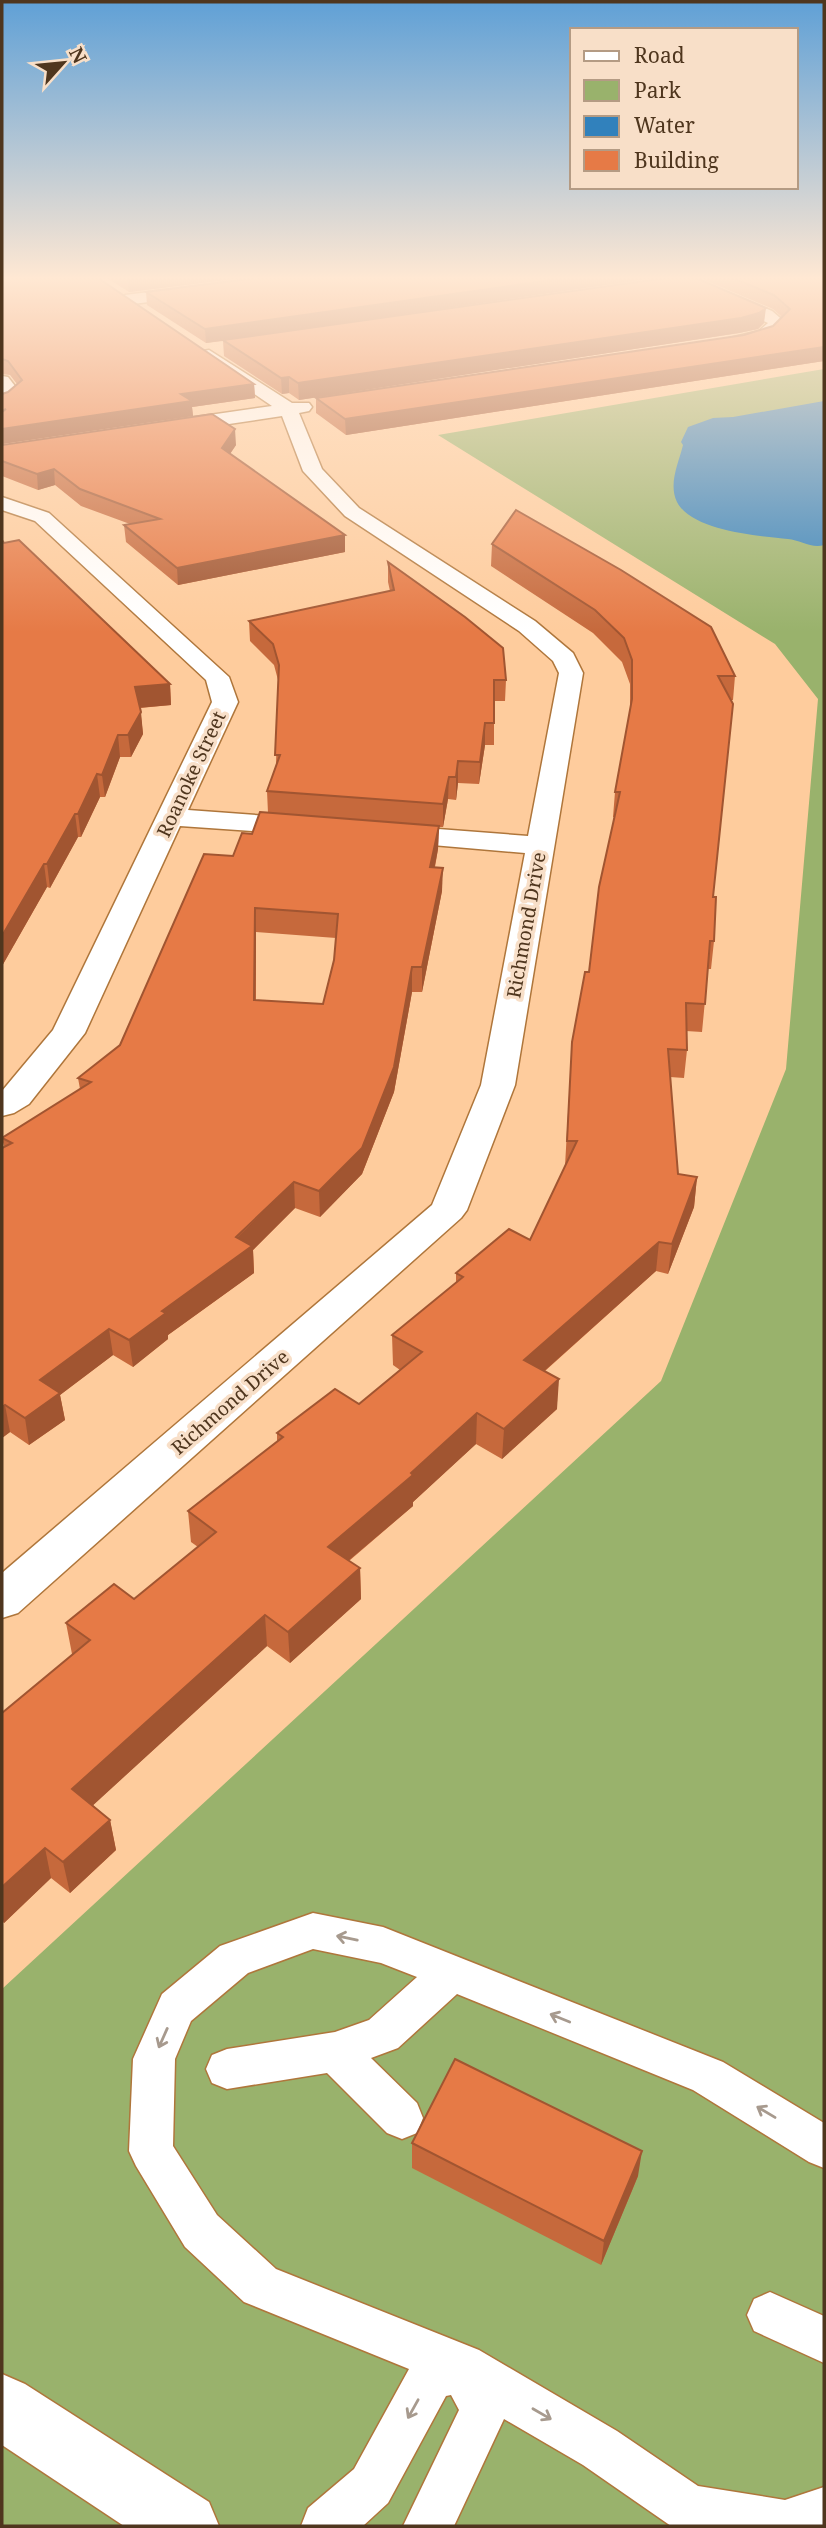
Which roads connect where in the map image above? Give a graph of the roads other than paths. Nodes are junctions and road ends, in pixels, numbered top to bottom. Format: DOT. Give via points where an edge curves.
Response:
graph roads {
  1 [pos="284,396"];
  2 [pos="302,407"];
  3 [pos="152,430"];
  4 [pos="2,503"];
  5 [pos="171,817"];
  6 [pos="541,846"];
  7 [pos="2,1106"];
  8 [pos="2,1600"];
  9 [pos="450,1974"];
  10 [pos="335,2052"];
  11 [pos="227,2069"];
  12 [pos="402,2118"];
  13 [pos="824,2147"];
  14 [pos="770,2315"];
  15 [pos="824,2340"];
  16 [pos="462,2367"];
  17 [pos="2,2407"];
  18 [pos="824,2512"];
  19 [pos="185,2526"];
  20 [pos="326,2526"];
  21 [pos="428,2526"];
  1 -- 2 [label="street"];
  2 -- 3 [label="street"];
  2 -- 6 [label="street, Richmond Drive" via="313,471 352,512 527,626 564,658 571,673"];
  4 -- 5 [label="street, Roanoke Street" via="42,517 217,677 225,702"];
  5 -- 6 [label="street"];
  5 -- 7 [label="street, Roanoke Street" via="68,1033 17,1097"];
  6 -- 8 [label="street, Richmond Drive" via="498,1085 448,1210"];
  9 -- 10 [label="lane" via="383,2034"];
  13 -- 9 [label="lane, one-way" via="708,2077"];
  9 -- 16 [label="lane, one-way" via="383,1945 313,1931 234,1959 176,2008 153,2059 151,2151 201,2231 260,2286"];
  10 -- 11 [label="lane"];
  10 -- 12 [label="lane"];
  14 -- 15 [label="lane"];
  16 -- 18 [label="lane, one-way" via="600,2448 689,2508 785,2525"];
  16 -- 20 [label="lane, one-way" via="430,2379 371,2486"];
  16 -- 21 [label="lane" via="484,2410"];
  17 -- 19 [label="street"];
}
